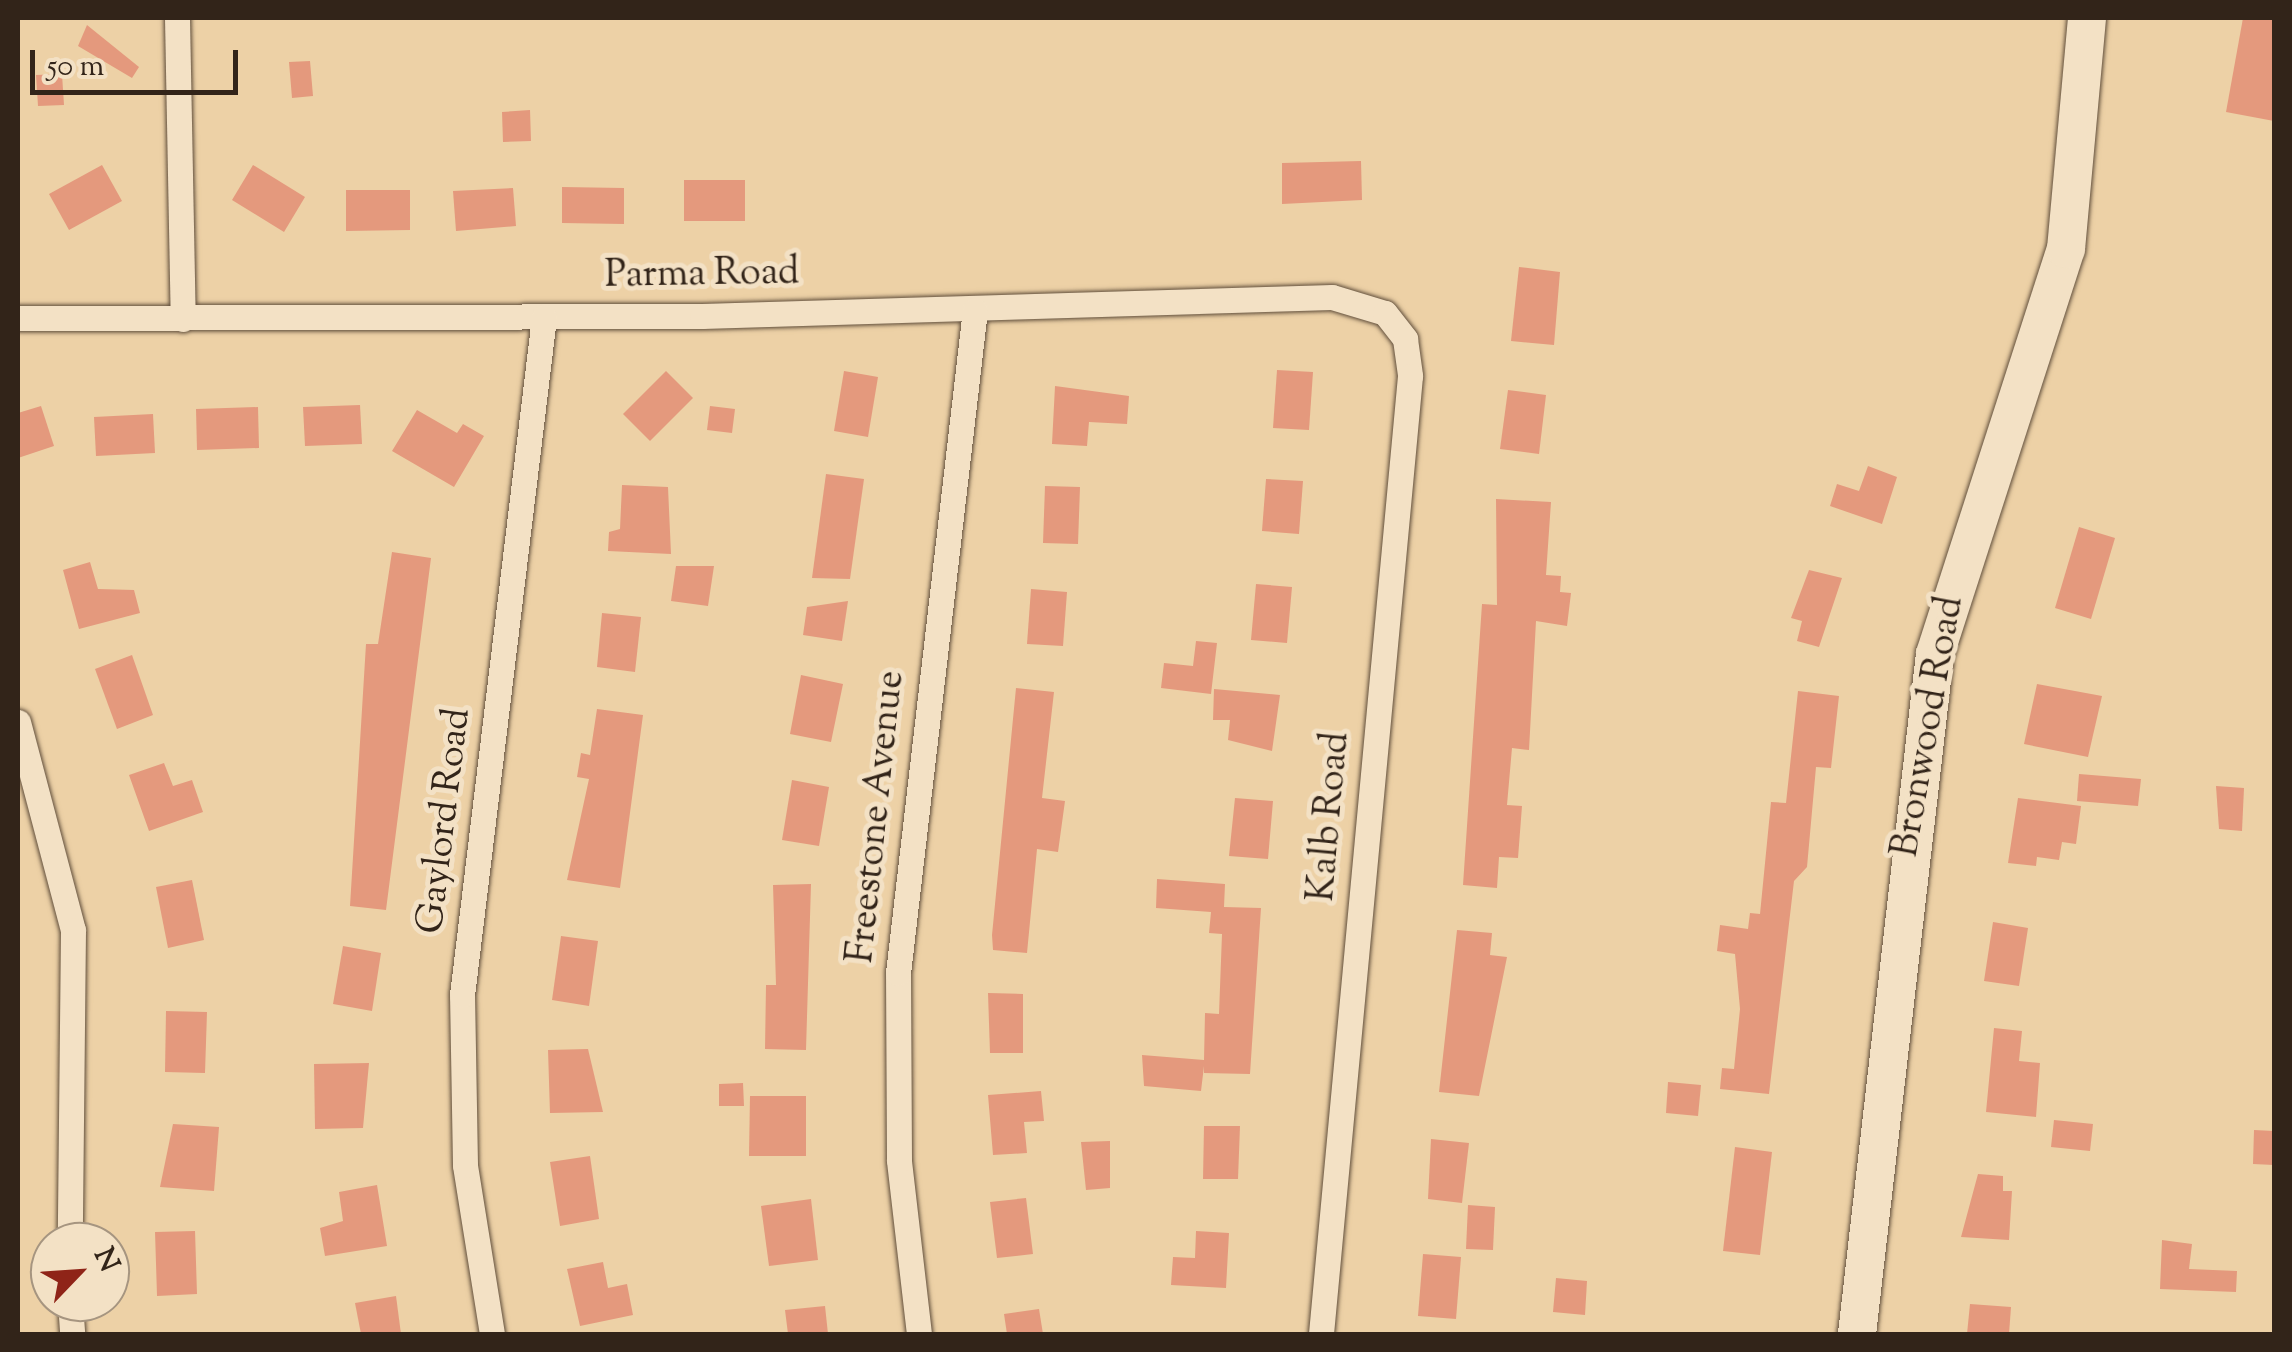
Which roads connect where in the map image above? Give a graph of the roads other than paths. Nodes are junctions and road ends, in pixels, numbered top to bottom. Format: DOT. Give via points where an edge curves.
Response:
graph roads {
  1 [pos="177,18"];
  2 [pos="2087,18"];
  3 [pos="975,310"];
  4 [pos="1385,313"];
  5 [pos="544,317"];
  6 [pos="18,318"];
  7 [pos="184,318"];
  8 [pos="18,722"];
  9 [pos="70,1222"];
  10 [pos="492,1334"];
  11 [pos="919,1334"];
  12 [pos="1322,1334"];
  13 [pos="1857,1334"];
  1 -- 7 [label="street"];
  2 -- 13 [label="street, Bronwood Road" via="2066,249 1952,586 1917,754"];
  3 -- 4 [label="street, Parma Road" via="1332,297"];
  3 -- 5 [label="street, Parma Road"];
  3 -- 11 [label="street, Freestone Avenue" via="898,973 899,1160"];
  4 -- 12 [label="street, Kalb Road" via="1405,339 1410,376"];
  5 -- 7 [label="street, Parma Road"];
  5 -- 10 [label="street, Gaylord Road" via="462,994 465,1165"];
  6 -- 7 [label="street, Parma Road"];
  8 -- 9 [label="street" via="73,930"];
}
